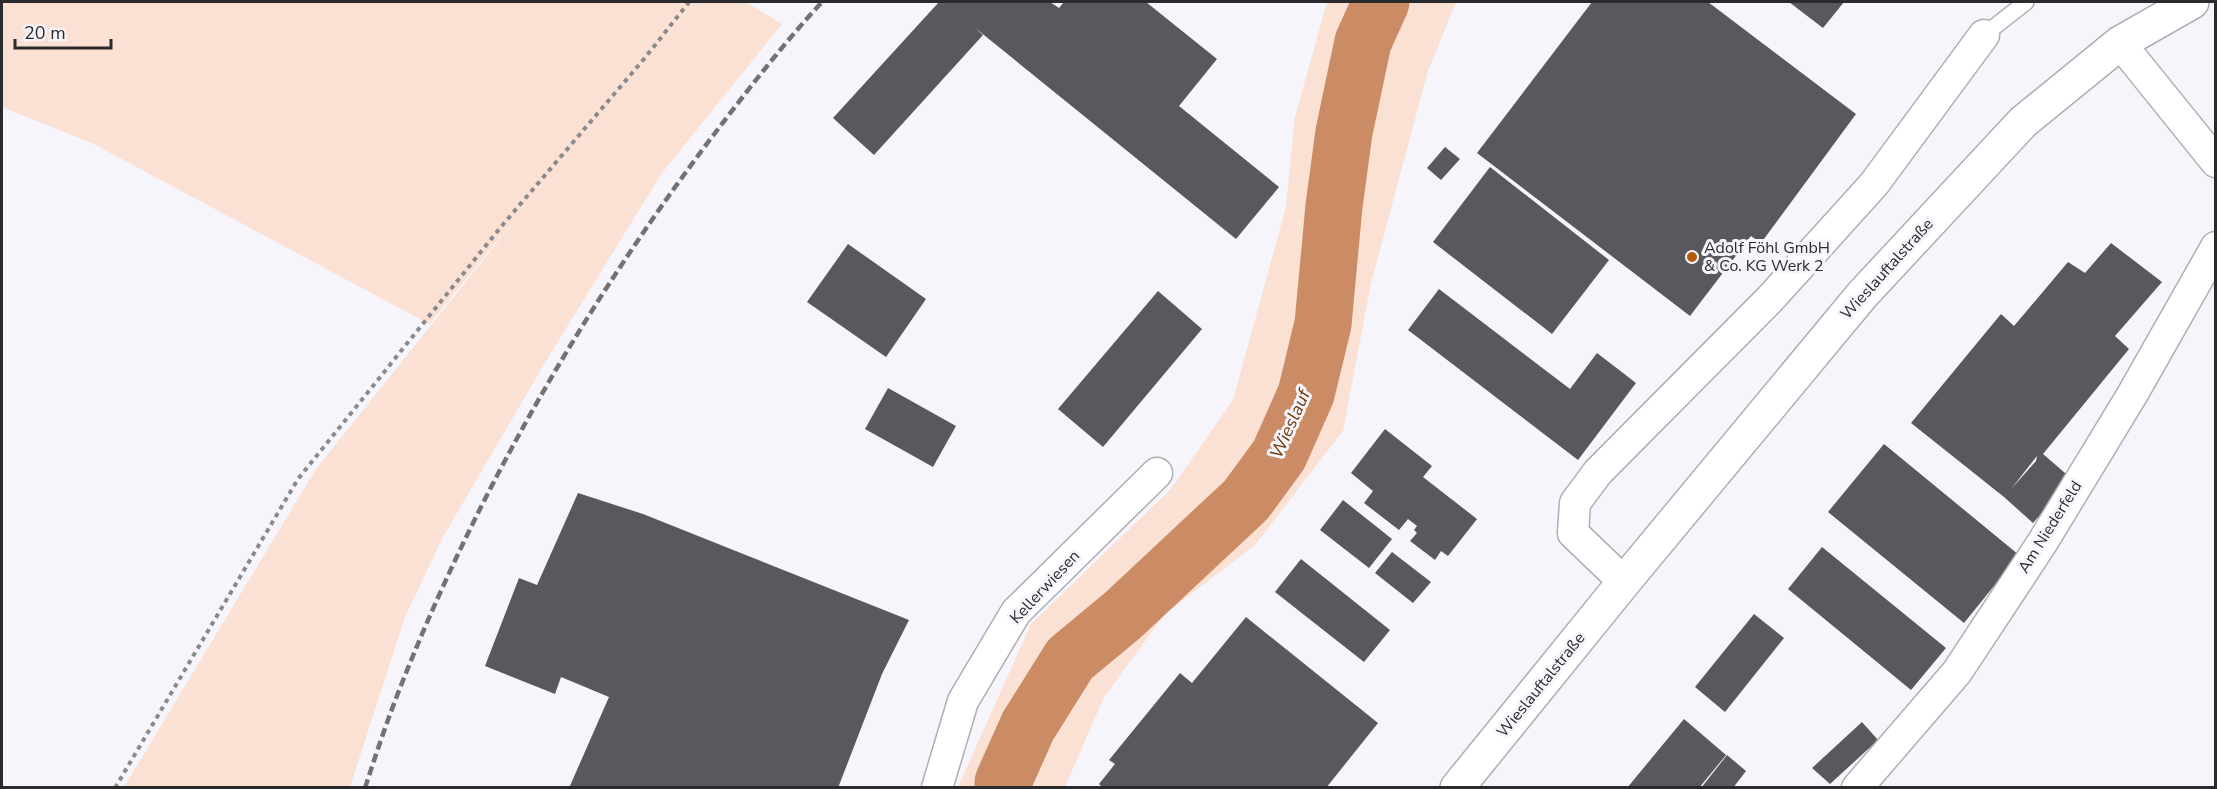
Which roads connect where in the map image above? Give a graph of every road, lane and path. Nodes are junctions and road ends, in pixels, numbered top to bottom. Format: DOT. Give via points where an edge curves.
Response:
graph roads {
  1 [pos="689,2"];
  2 [pos="2026,2"];
  3 [pos="2192,2"];
  4 [pos="1984,35"];
  5 [pos="2120,44"];
  6 [pos="2216,162"];
  7 [pos="2216,246"];
  8 [pos="1157,473"];
  9 [pos="1624,582"];
  10 [pos="115,788"];
  11 [pos="937,788"];
  12 [pos="1457,788"];
  13 [pos="1857,788"];
  1 -- 10 [label="path" via="298,479"];
  2 -- 4 [label="lane"];
  3 -- 5 [label="street, Wieslauftalstraße"];
  4 -- 9 [label="street" via="1874,184 1770,299 1598,472 1575,503 1573,533"];
  5 -- 6 [label="street"];
  5 -- 9 [label="street, Wieslauftalstraße" via="2023,122 1862,295"];
  7 -- 13 [label="street, Am Niederfeld" via="2042,543 1963,662"];
  8 -- 11 [label="street, Kellerwiesen" via="1016,612 963,701"];
  9 -- 12 [label="street, Wieslauftalstraße"];
}
